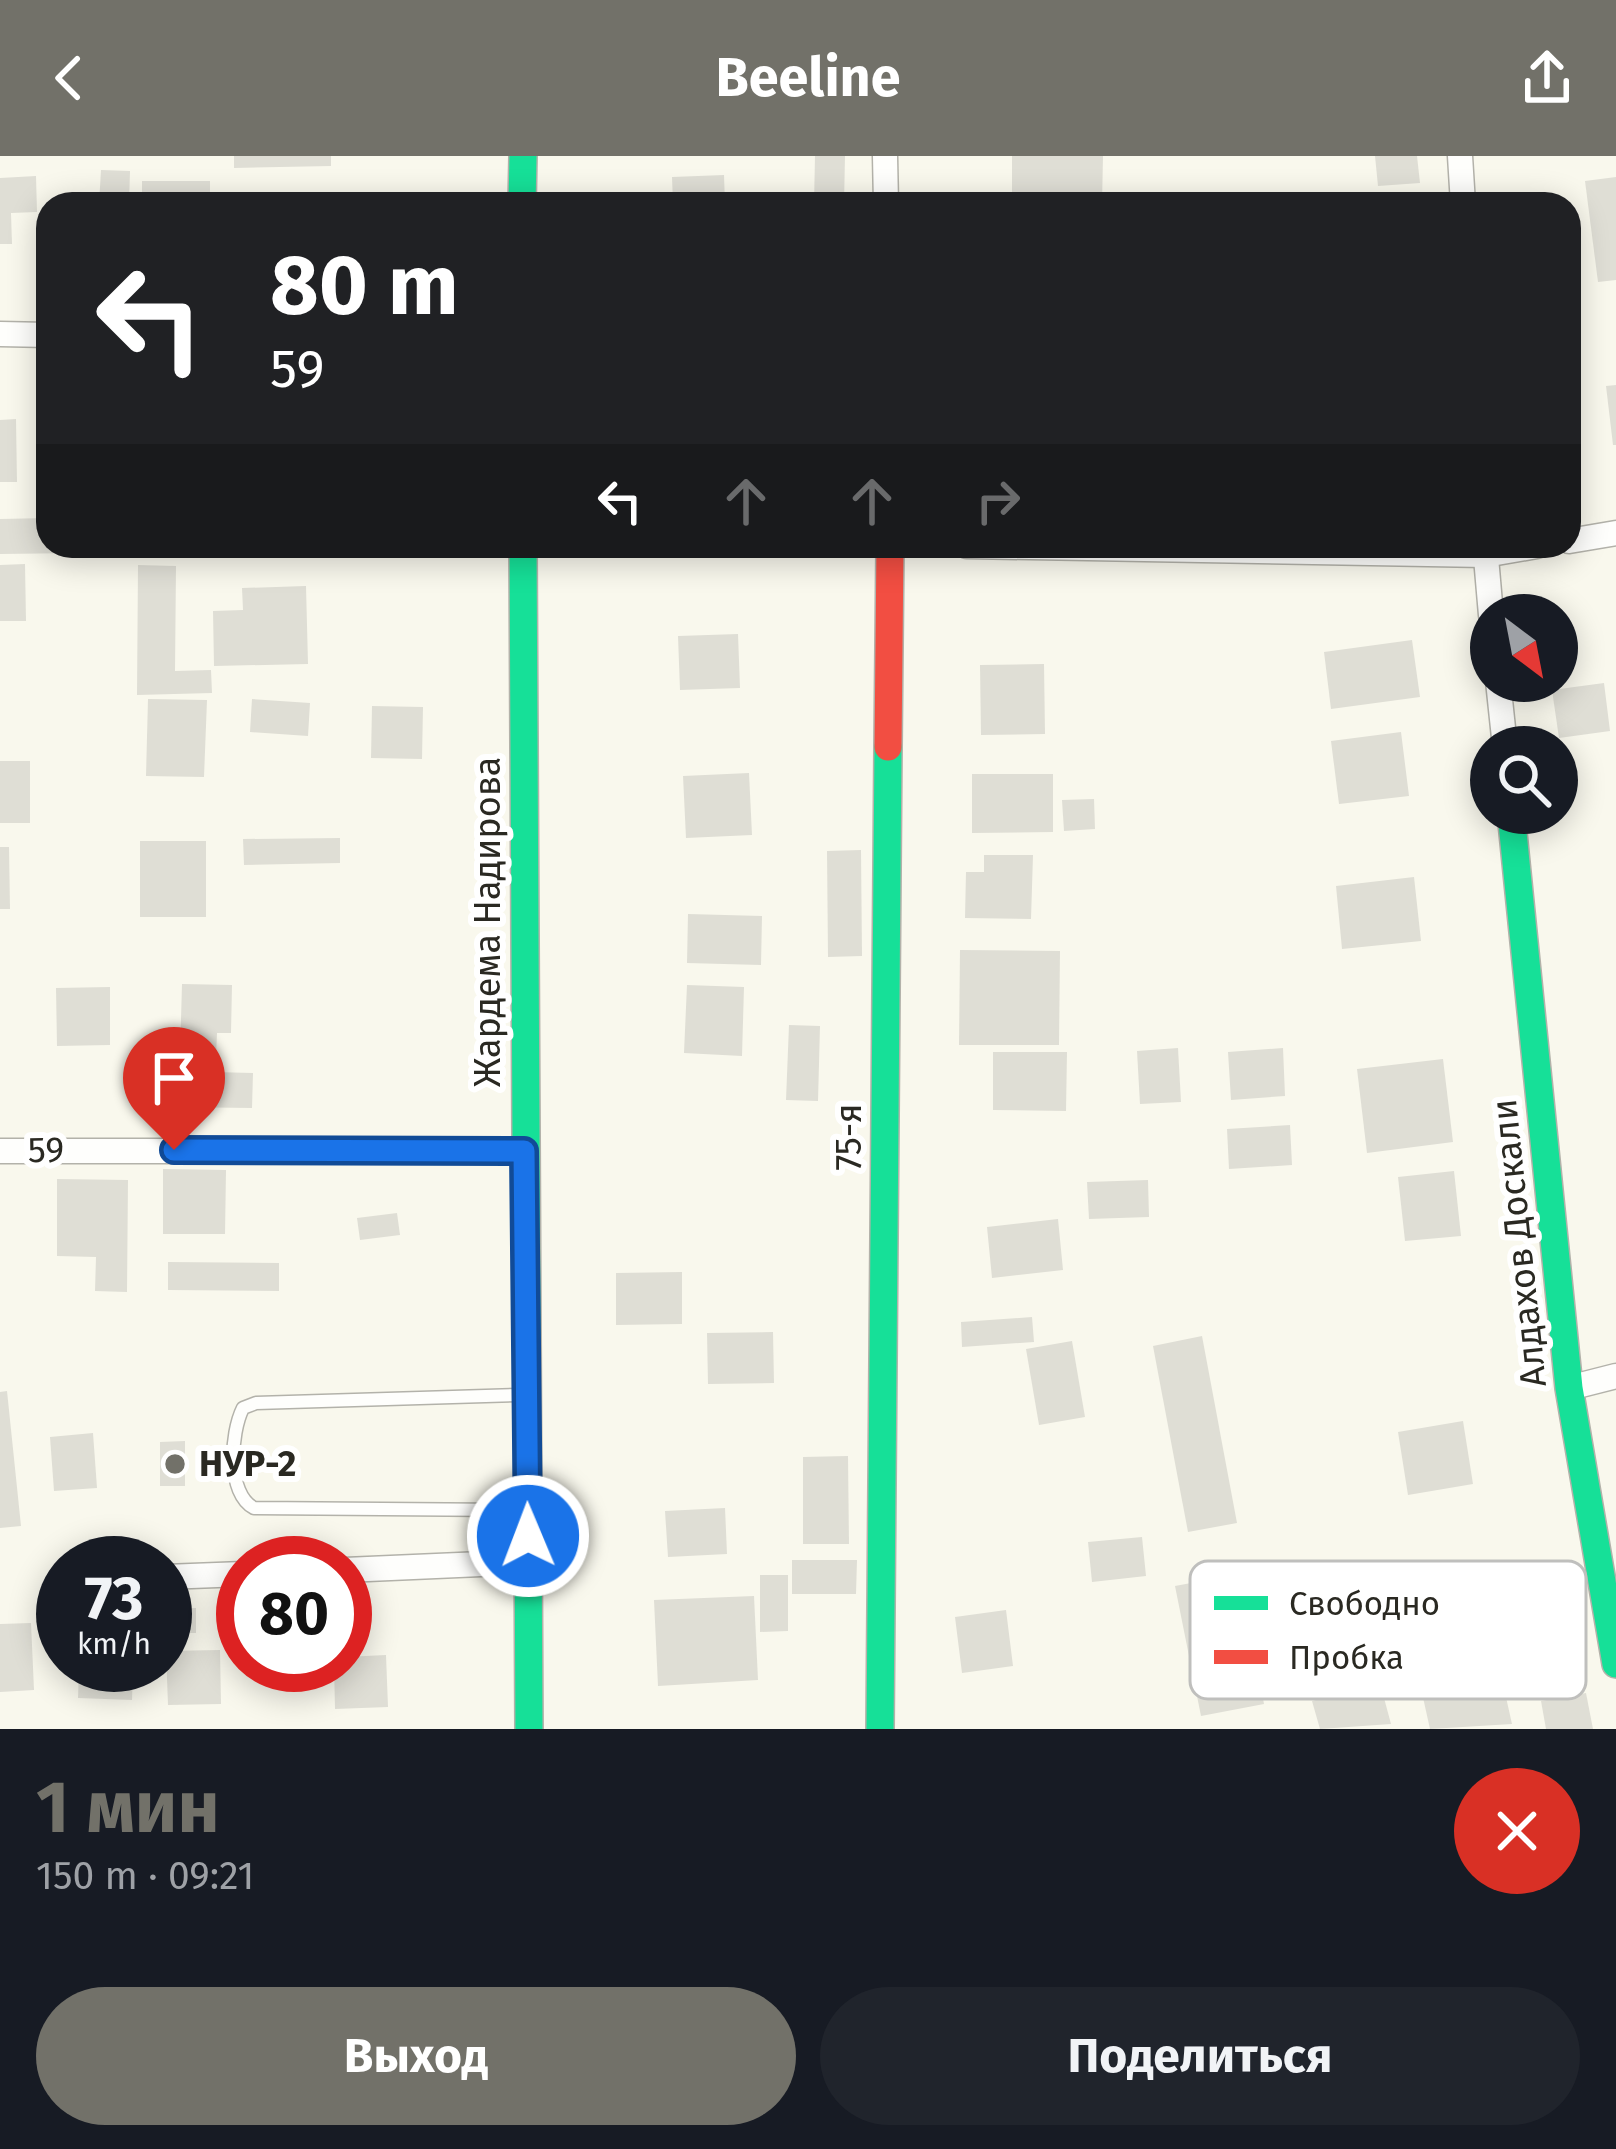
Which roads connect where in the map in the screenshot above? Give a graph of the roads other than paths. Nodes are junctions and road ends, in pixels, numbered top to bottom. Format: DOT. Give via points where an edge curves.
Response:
graph roads {
  1 [pos="523,156"];
  2 [pos="885,156"];
  3 [pos="1460,156"];
  4 [pos="522,192"];
  5 [pos="886,192"];
  6 [pos="1462,192"];
  7 [pos="0,334"];
  8 [pos="36,335"];
  9 [pos="1616,533"];
  10 [pos="1581,539"];
  11 [pos="523,558"];
  12 [pos="890,558"];
  13 [pos="1486,558"];
  14 [pos="1489,594"];
  15 [pos="1513,834"];
  16 [pos="0,1150"];
  17 [pos="524,1151"];
  18 [pos="1616,1376"];
  19 [pos="1570,1388"];
  20 [pos="526,1395"];
  21 [pos="528,1510"];
  22 [pos="528,1562"];
  23 [pos="372,1569"];
  24 [pos="1616,1664"];
  25 [pos="529,1729"];
  26 [pos="880,1729"];
  1 -- 4 [label="main road"];
  2 -- 5 [label="street"];
  3 -- 6 [label="street"];
  7 -- 8 [label="street"];
  9 -- 10 [label="street"];
  11 -- 17 [label="main road, Жардема Надирова"];
  12 -- 26 [label="main road, 75-я"];
  13 -- 14 [label="street"];
  15 -- 19 [label="main road, Алдахов Доскали"];
  16 -- 17 [label="street, 59"];
  17 -- 20 [label="main road, Жардема Надирова"];
  18 -- 19 [label="street"];
  19 -- 24 [label="main road, Алдахов Доскали"];
  20 -- 21 [label="main road, Жардема Надирова"];
  20 -- 21 [label="lane" via="256,1403 237,1420 236,1489 254,1508"];
  21 -- 22 [label="main road, Жардема Надирова"];
  22 -- 23 [label="street"];
  22 -- 25 [label="main road, Жардема Надирова"];
}
